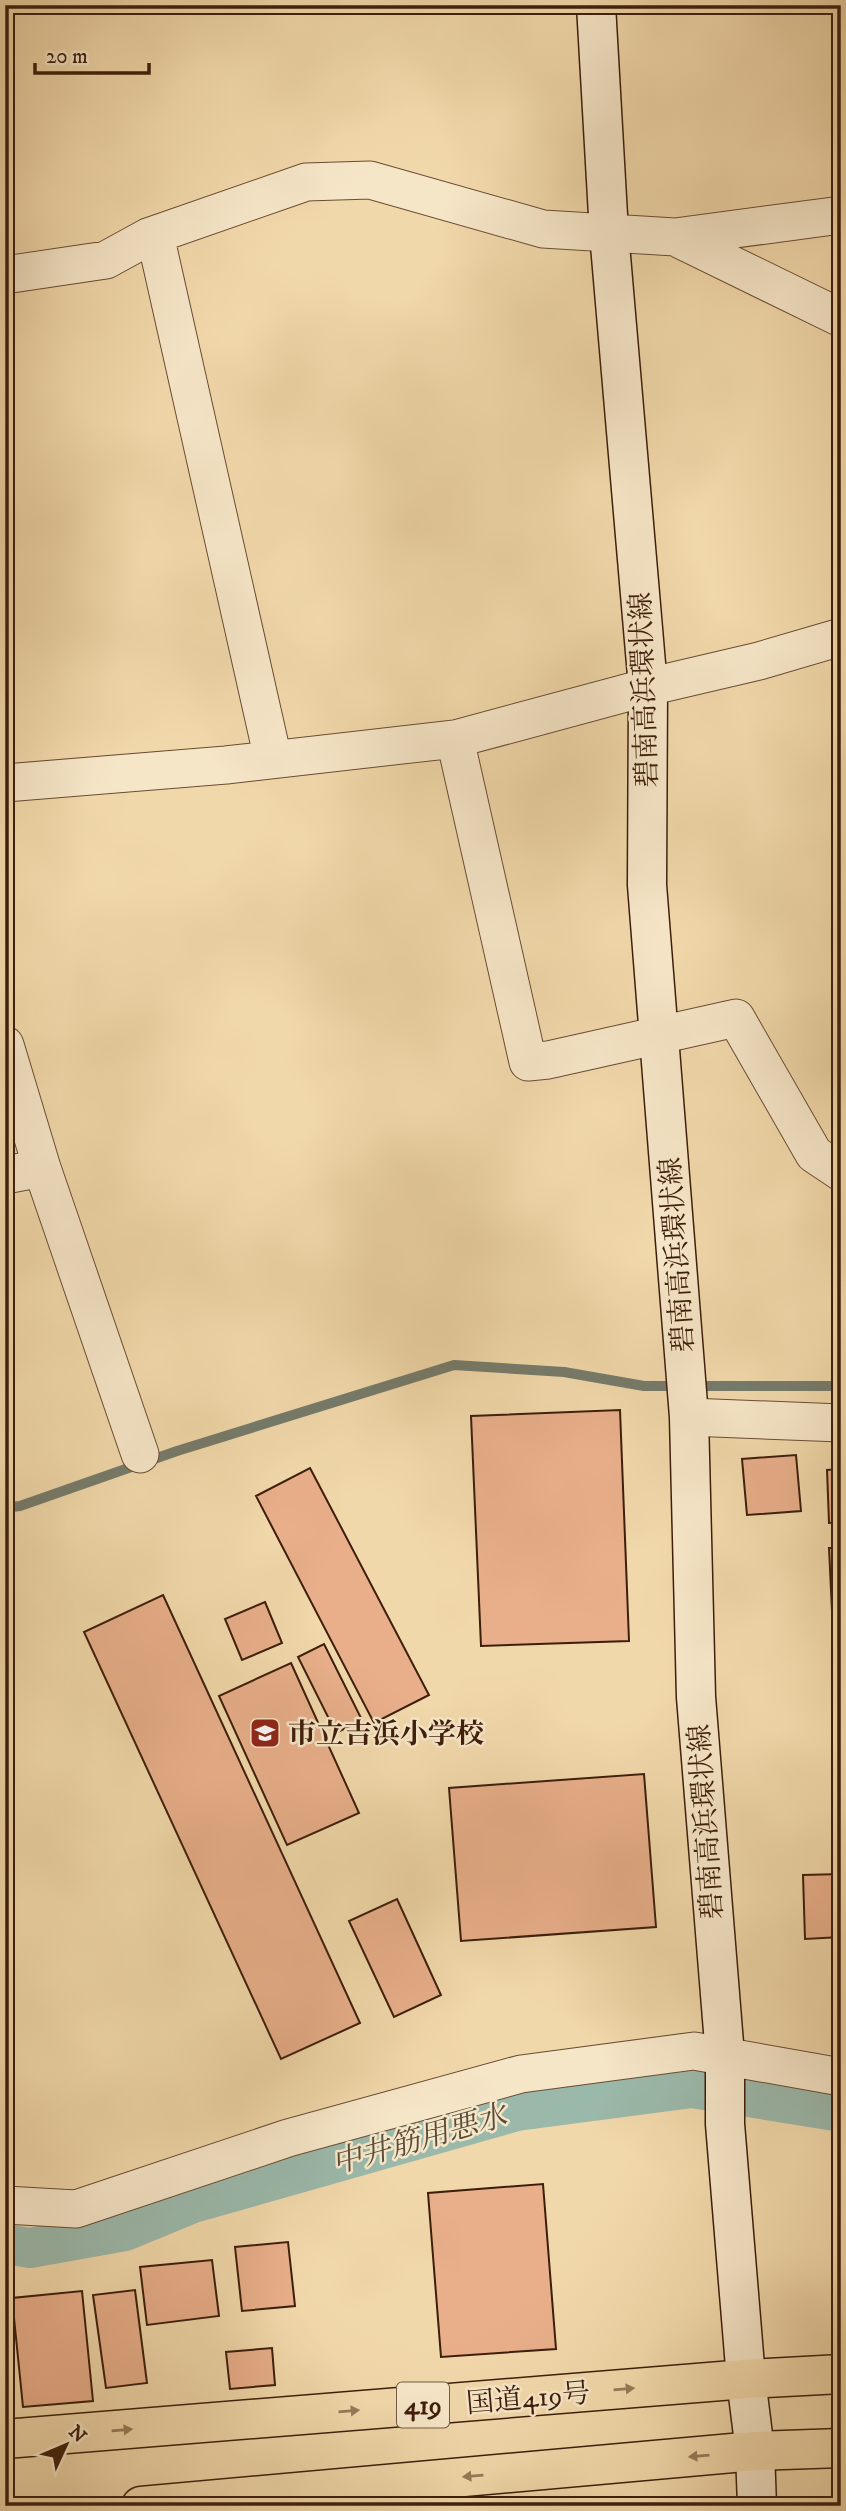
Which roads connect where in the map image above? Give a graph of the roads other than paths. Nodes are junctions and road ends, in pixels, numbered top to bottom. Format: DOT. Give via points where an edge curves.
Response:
graph roads {
  1 [pos="596,5"];
  2 [pos="841,215"];
  3 [pos="609,233"];
  4 [pos="155,234"];
  5 [pos="675,237"];
  6 [pos="6,270"];
  7 [pos="841,318"];
  8 [pos="841,638"];
  9 [pos="648,687"];
  10 [pos="454,739"];
  11 [pos="273,760"];
  12 [pos="5,783"];
  13 [pos="660,1036"];
  14 [pos="5,1045"];
  15 [pos="42,1168"];
  16 [pos="841,1172"];
  17 [pos="5,1175"];
  18 [pos="688,1414"];
  19 [pos="841,1423"];
  20 [pos="140,1454"];
  21 [pos="725,2056"];
  22 [pos="841,2077"];
  23 [pos="5,2205"];
  24 [pos="841,2374"];
  25 [pos="746,2379"];
  26 [pos="5,2439"];
  27 [pos="841,2448"];
  28 [pos="755,2451"];
  29 [pos="141,2506"];
  30 [pos="757,2506"];
  1 -- 3 [label="main road, 碧南高浜環状線"];
  2 -- 5 [label="street"];
  3 -- 4 [label="street" via="543,229 370,180 306,182"];
  3 -- 5 [label="street"];
  3 -- 9 [label="main road, 碧南高浜環状線"];
  4 -- 6 [label="street" via="106,260"];
  4 -- 11 [label="street"];
  5 -- 7 [label="street"];
  8 -- 9 [label="street"];
  9 -- 10 [label="street"];
  9 -- 13 [label="main road, 碧南高浜環状線" via="647,885"];
  10 -- 11 [label="street"];
  10 -- 13 [label="street" via="528,1062"];
  11 -- 12 [label="street"];
  13 -- 16 [label="street" via="736,1018 814,1154"];
  13 -- 18 [label="main road, 碧南高浜環状線"];
  14 -- 15 [label="street"];
  15 -- 17 [label="street"];
  15 -- 20 [label="street"];
  18 -- 19 [label="street"];
  18 -- 21 [label="main road, 碧南高浜環状線" via="696,1697"];
  21 -- 22 [label="street"];
  21 -- 23 [label="street" via="694,2051 521,2074 288,2138 76,2209"];
  21 -- 25 [label="main road, 碧南高浜環状線" via="725,2124"];
  24 -- 25 [label="highway, 国道419号 / 419"];
  26 -- 25 [label="highway, 国道419号 / 419, one-way"];
  25 -- 28 [label="main road, 碧南高浜環状線"];
  27 -- 28 [label="highway"];
  28 -- 29 [label="highway, one-way"];
  28 -- 30 [label="main road, 碧南高浜環状線"];
}
